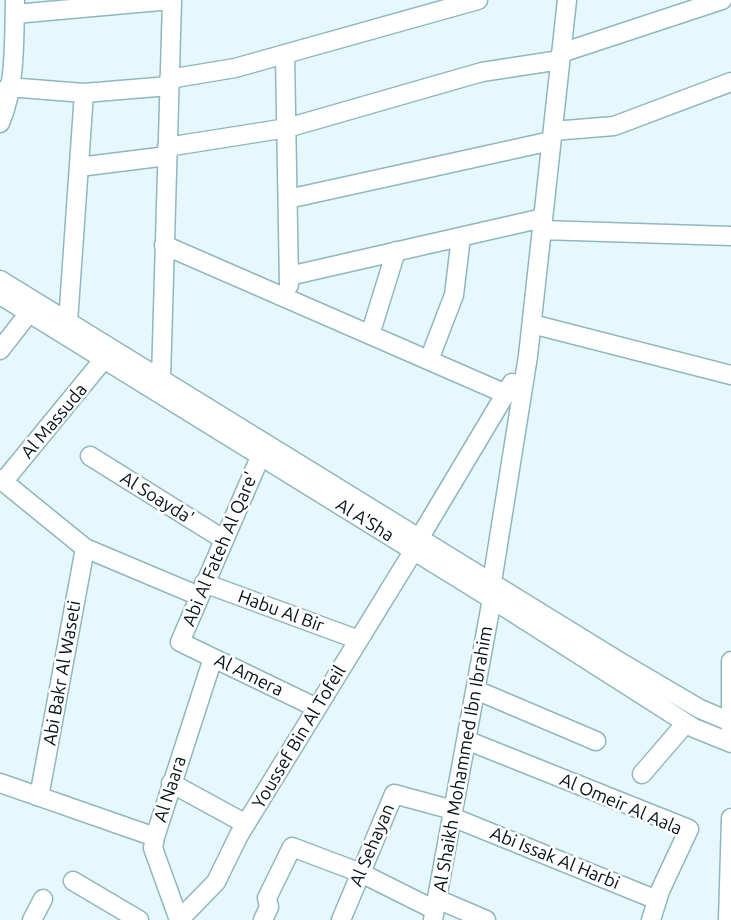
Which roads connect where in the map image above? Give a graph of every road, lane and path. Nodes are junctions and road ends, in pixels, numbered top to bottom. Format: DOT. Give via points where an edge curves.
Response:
graph roads {
  1 [pos="171,0"];
  2 [pos="478,0"];
  3 [pos="567,0"];
  4 [pos="722,0"];
  5 [pos="15,7"];
  6 [pos="285,54"];
  7 [pos="560,57"];
  8 [pos="6,77"];
  9 [pos="731,82"];
  10 [pos="169,83"];
  11 [pos="84,93"];
  12 [pos="0,123"];
  13 [pos="287,128"];
  14 [pos="552,136"];
  15 [pos="167,151"];
  16 [pos="79,167"];
  17 [pos="288,199"];
  18 [pos="543,224"];
  19 [pos="731,236"];
  20 [pos="461,237"];
  21 [pos="164,245"];
  22 [pos="396,251"];
  23 [pos="289,276"];
  24 [pos="0,280"];
  25 [pos="0,295"];
  26 [pos="289,299"];
  27 [pos="29,313"];
  28 [pos="68,322"];
  29 [pos="532,324"];
  30 [pos="370,335"];
  31 [pos="0,350"];
  32 [pos="528,356"];
  33 [pos="104,359"];
  34 [pos="429,360"];
  35 [pos="731,375"];
  36 [pos="161,379"];
  37 [pos="506,394"];
  38 [pos="261,455"];
  39 [pos="90,456"];
  40 [pos="2,481"];
  41 [pos="223,539"];
  42 [pos="417,544"];
  43 [pos="85,548"];
  44 [pos="202,590"];
  45 [pos="492,590"];
  46 [pos="358,640"];
  47 [pos="180,642"];
  48 [pos="213,658"];
  49 [pos="731,661"];
  50 [pos="730,689"];
  51 [pos="476,690"];
  52 [pos="317,708"];
  53 [pos="686,723"];
  54 [pos="730,726"];
  55 [pos="466,740"];
  56 [pos="596,741"];
  57 [pos="731,743"];
  58 [pos="642,774"];
  59 [pos="0,783"];
  60 [pos="171,783"];
  61 [pos="39,797"];
  62 [pos="453,813"];
  63 [pos="731,818"];
  64 [pos="246,824"];
  65 [pos="154,837"];
  66 [pos="361,873"];
  67 [pos="73,881"];
  68 [pos="42,899"];
  69 [pos="657,900"];
  70 [pos="435,910"];
  71 [pos="32,920"];
  72 [pos="138,920"];
  73 [pos="179,920"];
  74 [pos="262,920"];
  75 [pos="341,920"];
  76 [pos="486,920"];
  77 [pos="651,920"];
  78 [pos="728,920"];
  1 -- 5 [label="street"];
  1 -- 10 [label="street"];
  2 -- 6 [label="street"];
  3 -- 7 [label="street, Al Shaikh Mohammed Ibn Ibrahim"];
  4 -- 7 [label="street"];
  5 -- 8 [label="street"];
  6 -- 10 [label="street"];
  6 -- 13 [label="street"];
  7 -- 13 [label="street" via="482,72"];
  7 -- 14 [label="street, Al Shaikh Mohammed Ibn Ibrahim"];
  8 -- 11 [label="street"];
  8 -- 12 [label="street"];
  9 -- 14 [label="street" via="614,126"];
  10 -- 11 [label="street"];
  10 -- 15 [label="street"];
  11 -- 16 [label="street"];
  13 -- 15 [label="street"];
  13 -- 17 [label="street"];
  14 -- 17 [label="street"];
  14 -- 18 [label="street, Al Shaikh Mohammed Ibn Ibrahim"];
  15 -- 16 [label="street"];
  15 -- 21 [label="street"];
  16 -- 28 [label="street"];
  17 -- 23 [label="street"];
  18 -- 19 [label="street"];
  18 -- 20 [label="street"];
  18 -- 29 [label="street, Al Shaikh Mohammed Ibn Ibrahim"];
  20 -- 22 [label="street"];
  20 -- 34 [label="street" via="454,295"];
  21 -- 26 [label="street"];
  21 -- 36 [label="street"];
  22 -- 23 [label="street"];
  22 -- 30 [label="street"];
  23 -- 26 [label="street"];
  24 -- 28 [label="street, Al A'Sha"];
  25 -- 27 [label="street, Al A'Sha"];
  26 -- 30 [label="street"];
  27 -- 31 [label="street"];
  27 -- 33 [label="street, Al A'Sha"];
  28 -- 36 [label="street, Al A'Sha"];
  29 -- 32 [label="street, Al Shaikh Mohammed Ibn Ibrahim"];
  29 -- 35 [label="street"];
  30 -- 34 [label="street"];
  32 -- 37 [label="street, Youssef Bin Al Tofeil"];
  32 -- 45 [label="street, Al Shaikh Mohammed Ibn Ibrahim"];
  33 -- 38 [label="street, Al A'Sha"];
  33 -- 40 [label="street, Al Massuda"];
  34 -- 37 [label="street"];
  36 -- 42 [label="street, Al A'Sha"];
  37 -- 42 [label="street, Youssef Bin Al Tofeil"];
  38 -- 41 [label="street, Abi Al Fateh Al Qare'"];
  38 -- 42 [label="street, Al A'Sha"];
  39 -- 41 [label="street, Al Soayda'"];
  40 -- 43 [label="street, Habu Al Bir"];
  41 -- 44 [label="street, Abi Al Fateh Al Qare'"];
  42 -- 45 [label="street, Al A'Sha"];
  42 -- 46 [label="street, Youssef Bin Al Tofeil"];
  43 -- 44 [label="street, Habu Al Bir"];
  43 -- 61 [label="street, Abi Bakr Al Waseti"];
  44 -- 46 [label="street, Habu Al Bir"];
  44 -- 47 [label="street, Abi Al Fateh Al Qare'"];
  45 -- 51 [label="street, Al Shaikh Mohammed Ibn Ibrahim"];
  45 -- 53 [label="street, Al A'Sha"];
  45 -- 54 [label="street, Al A'Sha"];
  46 -- 52 [label="street, Youssef Bin Al Tofeil"];
  47 -- 48 [label="street, Al Amera"];
  48 -- 52 [label="street, Al Amera"];
  48 -- 60 [label="street, Al Naara"];
  49 -- 50 [label="street"];
  50 -- 54 [label="street"];
  51 -- 55 [label="street, Al Shaikh Mohammed Ibn Ibrahim"];
  51 -- 56 [label="street"];
  52 -- 64 [label="street, Youssef Bin Al Tofeil"];
  53 -- 57 [label="street, Al A'Sha"];
  53 -- 58 [label="street"];
  55 -- 62 [label="street, Al Shaikh Mohammed Ibn Ibrahim"];
  55 -- 69 [label="street, Al Omeir Al Aala" via="689,829"];
  59 -- 61 [label="street"];
  60 -- 64 [label="street"];
  60 -- 65 [label="street, Al Naara"];
  61 -- 65 [label="street"];
  62 -- 66 [label="street, Al Sehayan" via="394,794"];
  62 -- 69 [label="street, Abi Issak Al Harbi"];
  62 -- 70 [label="street, Al Shaikh Mohammed Ibn Ibrahim"];
  63 -- 78 [label="street"];
  64 -- 73 [label="street, Youssef Bin Al Tofeil" via="216,882"];
  65 -- 73 [label="street, Al Naara" via="153,848"];
  66 -- 70 [label="street"];
  66 -- 74 [label="street" via="292,847 267,898 269,908"];
  66 -- 75 [label="street, Al Sehayan"];
  67 -- 72 [label="street"];
  68 -- 71 [label="street"];
  69 -- 77 [label="street, Al Omeir Al Aala"];
  70 -- 76 [label="street"];
}
